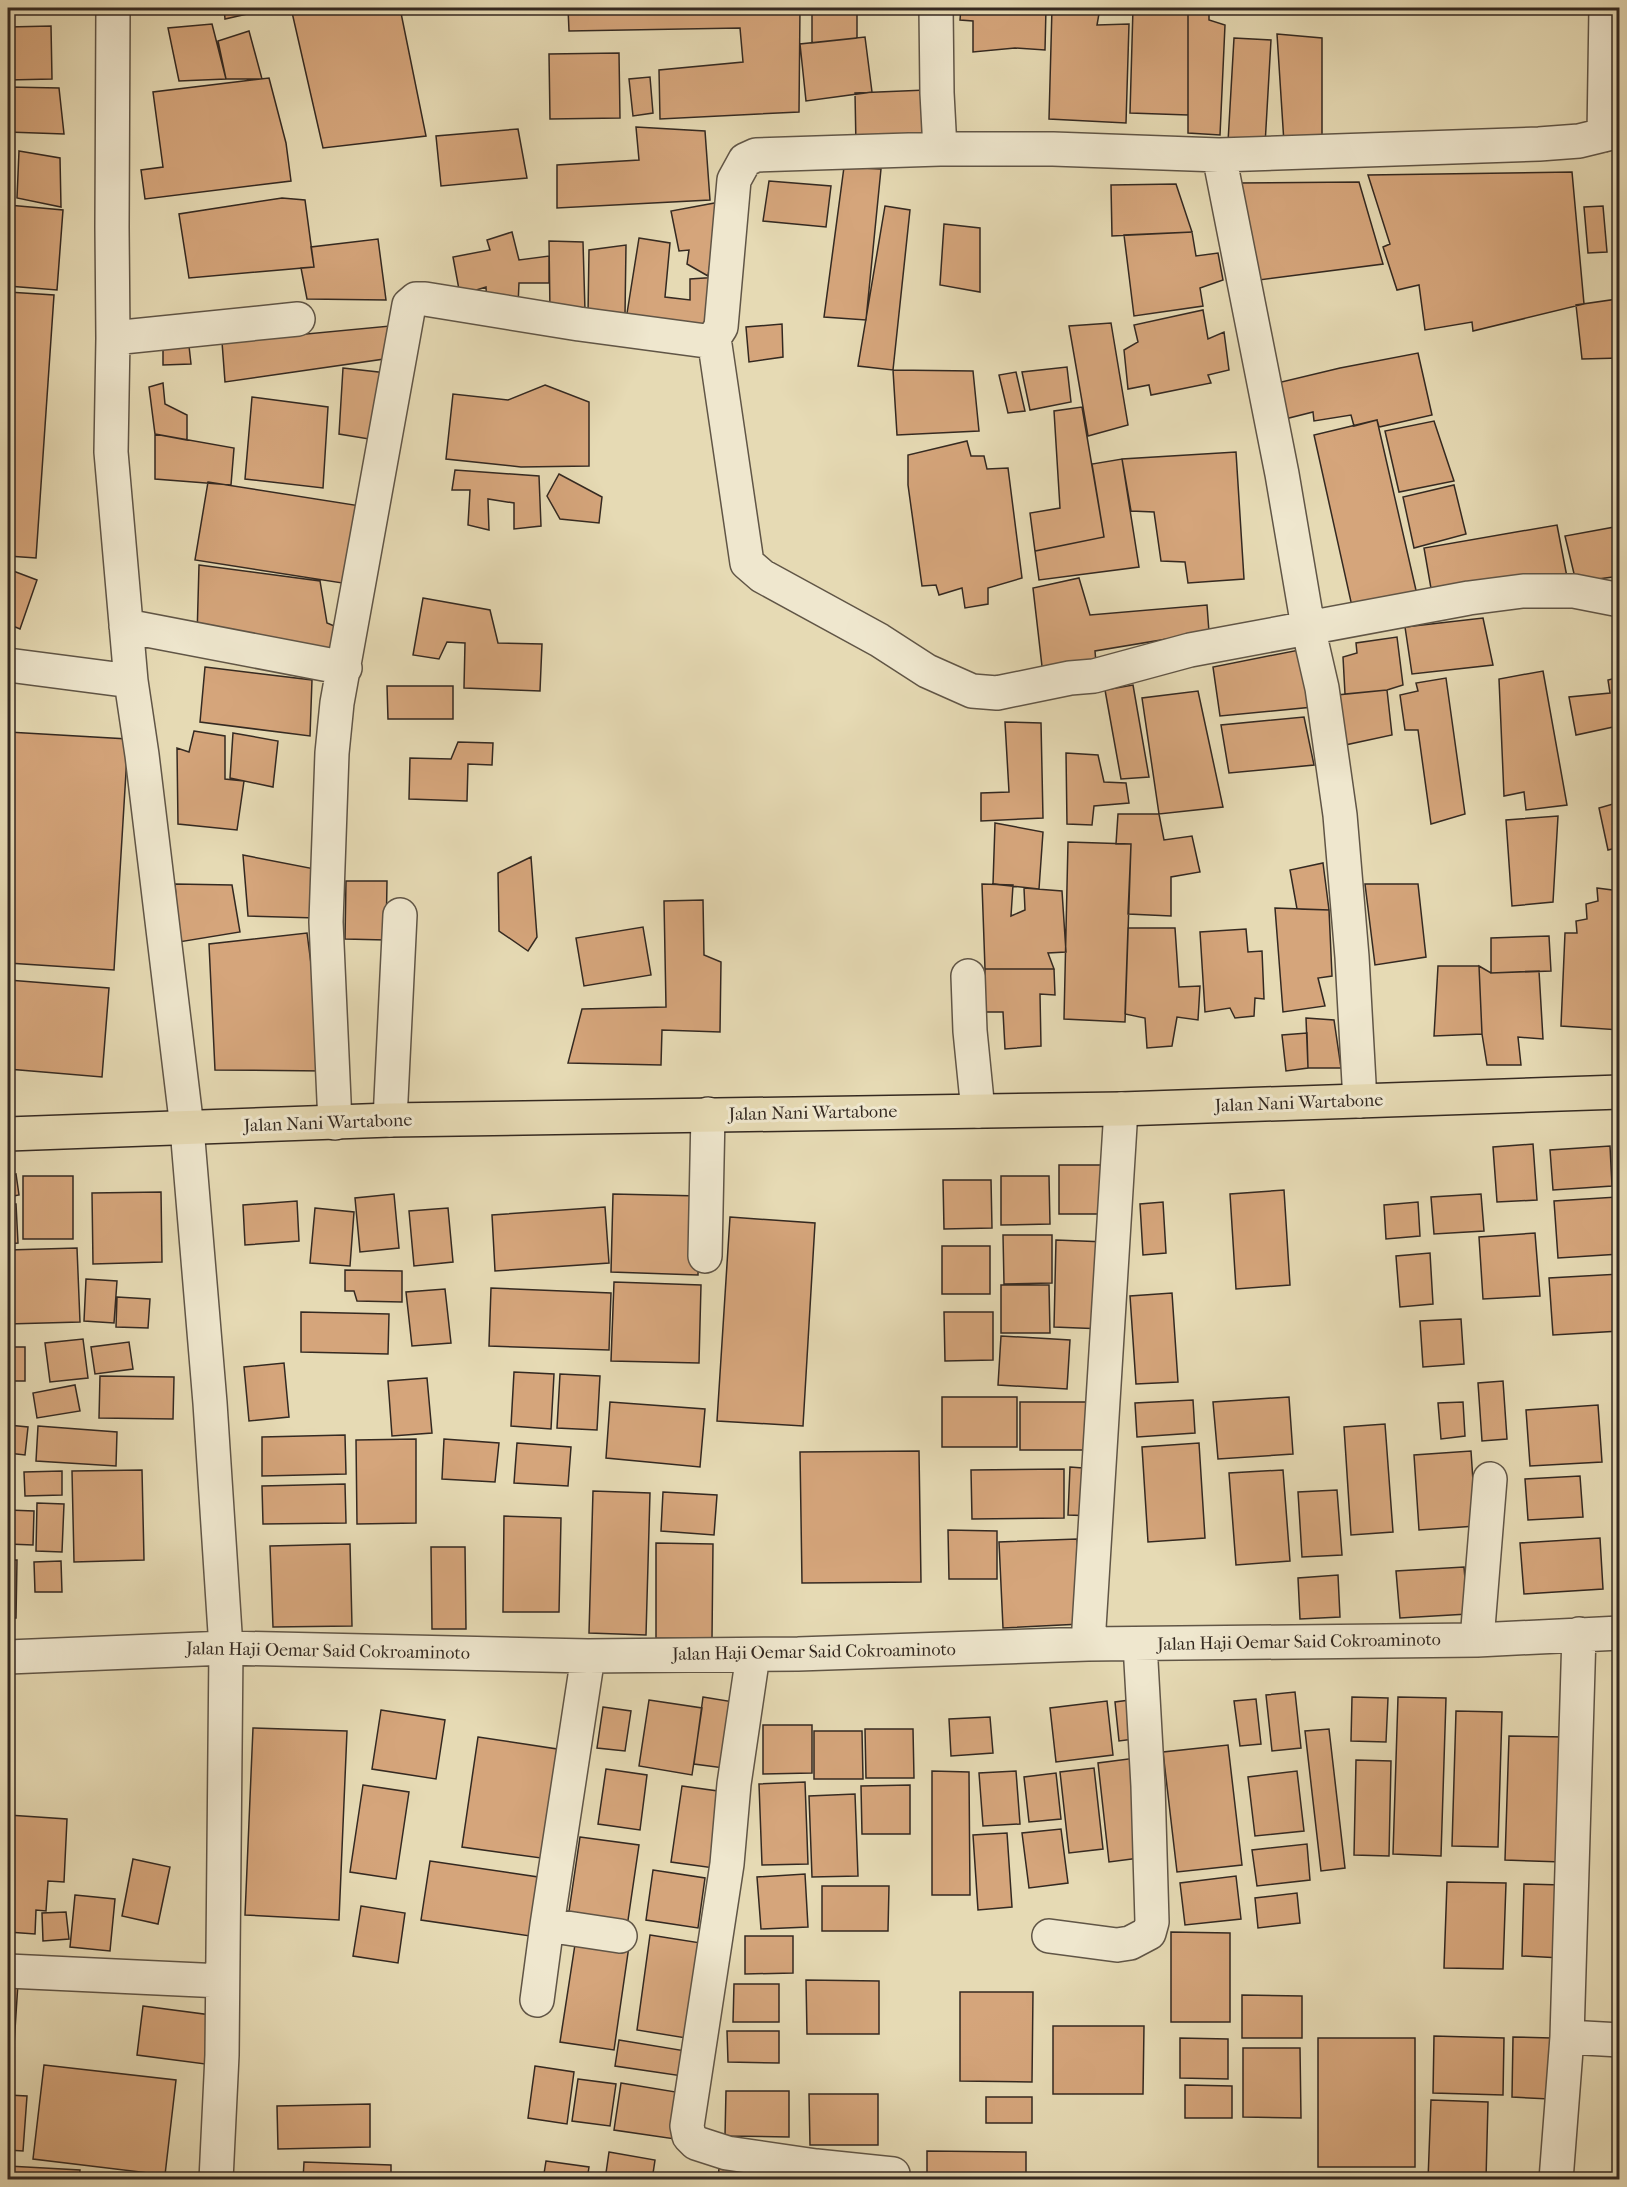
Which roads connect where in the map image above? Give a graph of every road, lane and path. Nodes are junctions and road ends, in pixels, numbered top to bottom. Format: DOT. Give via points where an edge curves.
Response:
graph roads {
  1 [pos="113,8"];
  2 [pos="936,8"];
  3 [pos="1606,8"];
  4 [pos="1612,133"];
  5 [pos="940,149"];
  6 [pos="1219,155"];
  7 [pos="298,319"];
  8 [pos="113,338"];
  9 [pos="714,338"];
  10 [pos="1620,600"];
  11 [pos="126,626"];
  12 [pos="1308,627"];
  13 [pos="8,665"];
  14 [pos="345,668"];
  15 [pos="131,681"];
  16 [pos="400,915"];
  17 [pos="968,976"];
  18 [pos="1620,1092"];
  19 [pos="1360,1101"];
  20 [pos="1121,1109"];
  21 [pos="978,1111"];
  22 [pos="708,1114"];
  23 [pos="390,1120"];
  24 [pos="335,1123"];
  25 [pos="187,1128"];
  26 [pos="8,1134"];
  27 [pos="705,1256"];
  28 [pos="1490,1479"];
  29 [pos="1620,1633"];
  30 [pos="1579,1634"];
  31 [pos="1477,1640"];
  32 [pos="1088,1644"];
  33 [pos="1140,1644"];
  34 [pos="226,1648"];
  35 [pos="753,1655"];
  36 [pos="588,1656"];
  37 [pos="8,1657"];
  38 [pos="547,1925"];
  39 [pos="620,1936"];
  40 [pos="1049,1936"];
  41 [pos="8,1971"];
  42 [pos="222,1981"];
  43 [pos="537,2000"];
  44 [pos="1567,2037"];
  45 [pos="1620,2040"];
  46 [pos="893,2174"];
  47 [pos="216,2180"];
  48 [pos="1556,2180"];
  1 -- 8 [label="street"];
  2 -- 5 [label="street"];
  3 -- 4 [label="street"];
  4 -- 6 [label="street" via="1539,144"];
  5 -- 6 [label="street"];
  5 -- 9 [label="street" via="756,155 745,160 734,180 721,327"];
  6 -- 12 [label="street"];
  7 -- 8 [label="street"];
  8 -- 11 [label="street" via="111,452"];
  9 -- 12 [label="street" via="747,563 762,576 927,671 972,691 997,693 1094,676 1190,650"];
  9 -- 14 [label="street" via="690,340 425,299 412,302 406,315"];
  10 -- 12 [label="street" via="1574,591 1523,591"];
  11 -- 14 [label="street"];
  11 -- 15 [label="street"];
  12 -- 19 [label="street" via="1322,688 1340,815"];
  13 -- 15 [label="street"];
  14 -- 24 [label="street" via="332,753 326,911"];
  15 -- 25 [label="street"];
  16 -- 23 [label="street"];
  17 -- 21 [label="street"];
  18 -- 19 [label="main road, Jalan Nani Wartabone"];
  19 -- 20 [label="main road, Jalan Nani Wartabone"];
  20 -- 21 [label="main road, Jalan Nani Wartabone"];
  20 -- 32 [label="street"];
  21 -- 22 [label="main road, Jalan Nani Wartabone"];
  22 -- 23 [label="main road, Jalan Nani Wartabone"];
  22 -- 27 [label="street"];
  23 -- 24 [label="main road, Jalan Nani Wartabone"];
  24 -- 25 [label="main road, Jalan Nani Wartabone"];
  25 -- 26 [label="main road, Jalan Nani Wartabone"];
  25 -- 34 [label="street"];
  28 -- 31 [label="street"];
  29 -- 30 [label="street, Jalan Haji Oemar Said Cokroaminoto"];
  30 -- 31 [label="street, Jalan Haji Oemar Said Cokroaminoto"];
  30 -- 44 [label="street"];
  31 -- 33 [label="street, Jalan Haji Oemar Said Cokroaminoto"];
  32 -- 33 [label="street, Jalan Haji Oemar Said Cokroaminoto"];
  32 -- 35 [label="street, Jalan Haji Oemar Said Cokroaminoto"];
  33 -- 40 [label="street" via="1152,1922 1149,1933 1117,1945"];
  34 -- 36 [label="street, Jalan Haji Oemar Said Cokroaminoto"];
  34 -- 37 [label="street, Jalan Haji Oemar Said Cokroaminoto"];
  34 -- 42 [label="street"];
  35 -- 36 [label="street, Jalan Haji Oemar Said Cokroaminoto"];
  35 -- 46 [label="street" via="727,1864 687,2126 689,2136 696,2143 727,2153"];
  36 -- 38 [label="street"];
  38 -- 39 [label="street"];
  38 -- 43 [label="street"];
  41 -- 42 [label="street"];
  42 -- 47 [label="street"];
  44 -- 45 [label="street"];
  44 -- 48 [label="street"];
}
